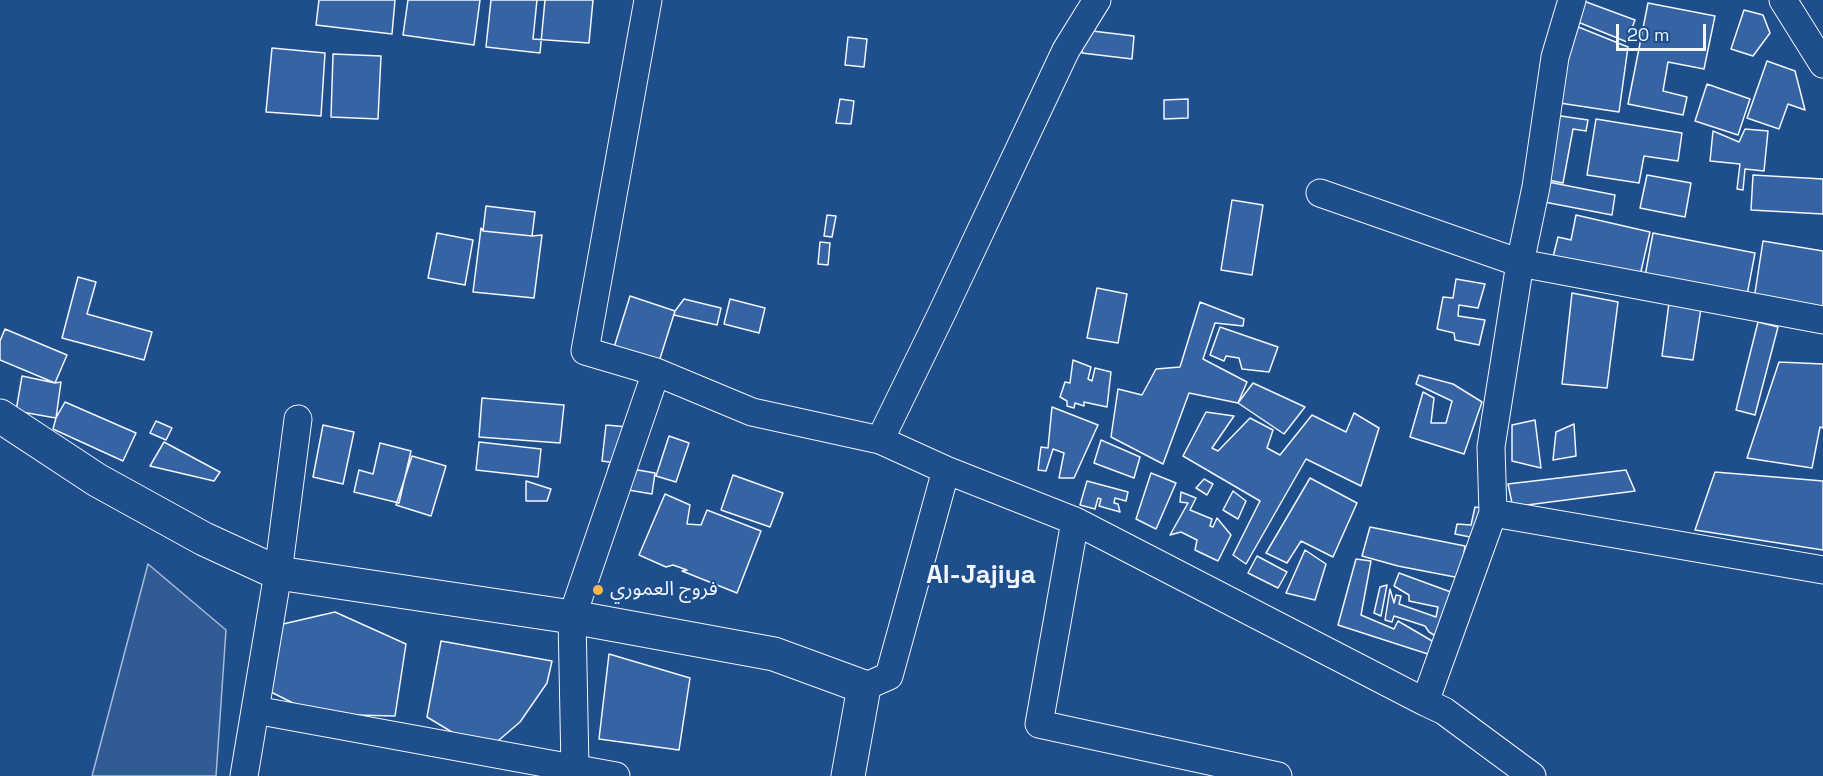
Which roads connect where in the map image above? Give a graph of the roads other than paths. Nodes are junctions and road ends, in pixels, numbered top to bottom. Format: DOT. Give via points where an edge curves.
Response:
graph roads {
  1 [pos="648,0"];
  2 [pos="1097,0"];
  3 [pos="1572,0"];
  4 [pos="1783,0"];
  5 [pos="1823,64"];
  6 [pos="1320,193"];
  7 [pos="1520,263"];
  8 [pos="1823,320"];
  9 [pos="656,372"];
  10 [pos="0,416"];
  11 [pos="298,419"];
  12 [pos="880,440"];
  13 [pos="946,470"];
  14 [pos="1493,513"];
  15 [pos="1075,521"];
  16 [pos="1823,570"];
  17 [pos="278,573"];
  18 [pos="572,617"];
  19 [pos="864,687"];
  20 [pos="1425,702"];
  21 [pos="255,710"];
  22 [pos="575,768"];
  23 [pos="244,776"];
  24 [pos="616,776"];
  25 [pos="848,776"];
  26 [pos="1278,776"];
  27 [pos="1532,776"];
  1 -- 9 [label="street" via="585,351"];
  2 -- 12 [label="street" via="1066,50"];
  3 -- 7 [label="street" via="1555,57 1536,187"];
  4 -- 5 [label="street"];
  6 -- 7 [label="street"];
  7 -- 8 [label="street"];
  7 -- 14 [label="street" via="1491,447"];
  9 -- 12 [label="street" via="753,412"];
  9 -- 18 [label="street"];
  10 -- 17 [label="street" via="97,480 204,539"];
  11 -- 17 [label="street"];
  12 -- 13 [label="street"];
  13 -- 15 [label="street"];
  13 -- 19 [label="street" via="889,676"];
  14 -- 16 [label="street"];
  14 -- 20 [label="street"];
  15 -- 20 [label="street"];
  15 -- 26 [label="street" via="1040,724"];
  17 -- 18 [label="street"];
  17 -- 21 [label="street"];
  18 -- 19 [label="street" via="774,654"];
  18 -- 22 [label="street"];
  19 -- 25 [label="street"];
  20 -- 27 [label="street" via="1444,711"];
  21 -- 22 [label="street"];
  21 -- 23 [label="street"];
  22 -- 24 [label="street"];
}
